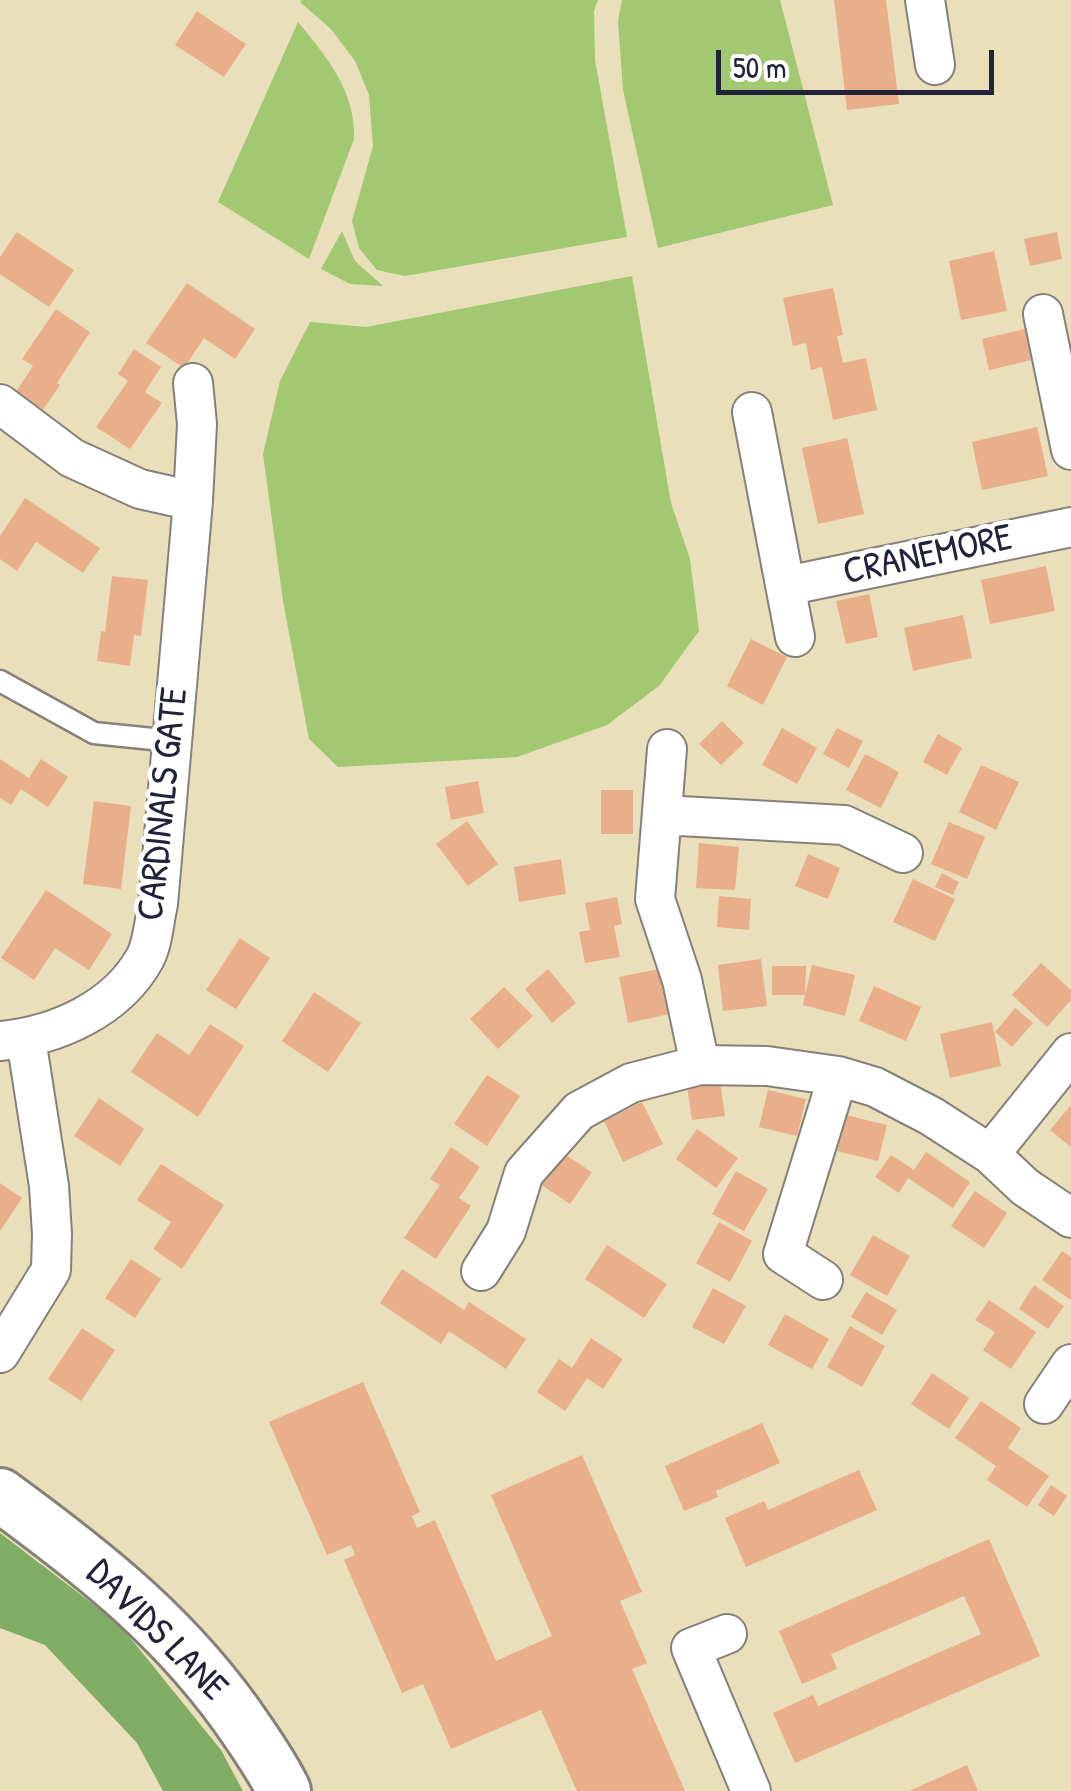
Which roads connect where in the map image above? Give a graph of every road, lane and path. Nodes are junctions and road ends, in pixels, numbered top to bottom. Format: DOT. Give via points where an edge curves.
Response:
graph roads {
  1 [pos="925,0"];
  2 [pos="935,65"];
  3 [pos="1043,314"];
  4 [pos="194,383"];
  5 [pos="0,404"];
  6 [pos="752,412"];
  7 [pos="1071,450"];
  8 [pos="192,500"];
  9 [pos="1071,527"];
  10 [pos="786,586"];
  11 [pos="795,637"];
  12 [pos="0,681"];
  13 [pos="172,741"];
  14 [pos="667,748"];
  15 [pos="662,815"];
  16 [pos="903,853"];
  17 [pos="13,1040"];
  18 [pos="1071,1053"];
  19 [pos="700,1065"];
  20 [pos="838,1076"];
  21 [pos="990,1154"];
  22 [pos="1071,1218"];
  23 [pos="482,1272"];
  24 [pos="823,1280"];
  25 [pos="0,1353"];
  26 [pos="1071,1364"];
  27 [pos="1044,1404"];
  28 [pos="0,1495"];
  29 [pos="727,1634"];
  30 [pos="284,1791"];
  31 [pos="751,1791"];
  1 -- 2 [label="street"];
  3 -- 7 [label="street"];
  4 -- 8 [label="street, CARDINALS GATE"];
  5 -- 8 [label="street" via="72,458 140,489"];
  6 -- 10 [label="street"];
  8 -- 13 [label="street, CARDINALS GATE"];
  9 -- 10 [label="street, CRANEMORE"];
  10 -- 11 [label="street"];
  12 -- 13 [label="lane" via="94,733"];
  13 -- 17 [label="street, CARDINALS GATE" via="158,904 146,955 120,992 90,1014"];
  14 -- 15 [label="street"];
  15 -- 16 [label="street" via="844,825"];
  15 -- 19 [label="street" via="655,899"];
  17 -- 25 [label="street, CARDINALS GATE" via="49,1186 51,1270"];
  18 -- 21 [label="street"];
  19 -- 20 [label="street"];
  19 -- 23 [label="street" via="631,1083 578,1111 524,1173 506,1231"];
  20 -- 21 [label="street" via="932,1116"];
  20 -- 24 [label="street" via="783,1254"];
  21 -- 22 [label="street"];
  26 -- 27 [label="street"];
  28 -- 30 [label="street, DAVIDS LANE" via="80,1554 184,1649 229,1703"];
  29 -- 31 [label="street" via="691,1648"];
}
